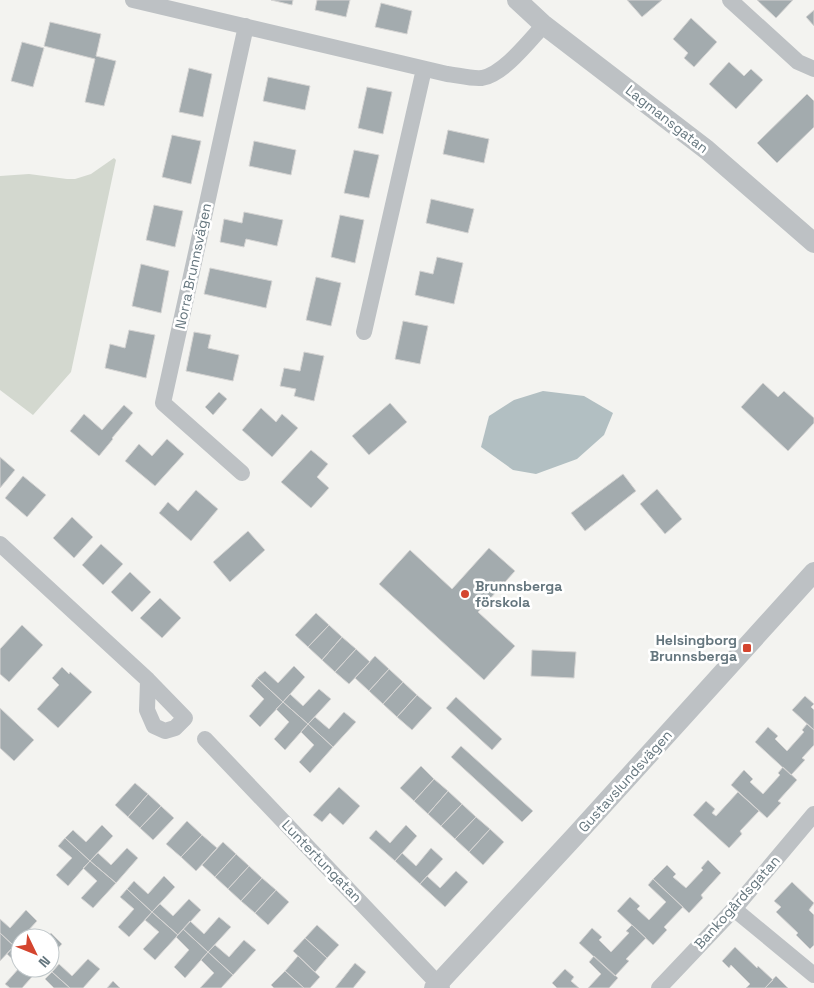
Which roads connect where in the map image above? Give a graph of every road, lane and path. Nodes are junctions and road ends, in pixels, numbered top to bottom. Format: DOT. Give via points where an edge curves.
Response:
graph roads {
  1 [pos="134,0"];
  2 [pos="516,0"];
  3 [pos="730,0"];
  4 [pos="544,25"];
  5 [pos="246,26"];
  6 [pos="424,69"];
  7 [pos="814,69"];
  8 [pos="814,243"];
  9 [pos="364,332"];
  10 [pos="242,473"];
  11 [pos="0,544"];
  12 [pos="814,572"];
  13 [pos="148,680"];
  14 [pos="205,739"];
  15 [pos="814,814"];
  16 [pos="734,909"];
  17 [pos="814,975"];
  18 [pos="438,986"];
  19 [pos="659,988"];
  1 -- 5 [label="street"];
  2 -- 4 [label="street, Lagmansgatan"];
  3 -- 7 [label="street" via="798,62"];
  4 -- 6 [label="street" via="510,60 490,75 480,78"];
  4 -- 8 [label="street, Lagmansgatan" via="707,150"];
  5 -- 6 [label="street"];
  5 -- 10 [label="street, Norra Brunnsvägen" via="163,403"];
  6 -- 9 [label="street"];
  11 -- 13 [label="street"];
  12 -- 18 [label="street, Gustavslundsvägen"];
  14 -- 18 [label="street, Luntertungatan"];
  15 -- 16 [label="street, Bankogårdsgatan"];
  16 -- 17 [label="street"];
  16 -- 19 [label="street, Bankogårdsgatan"];
}
